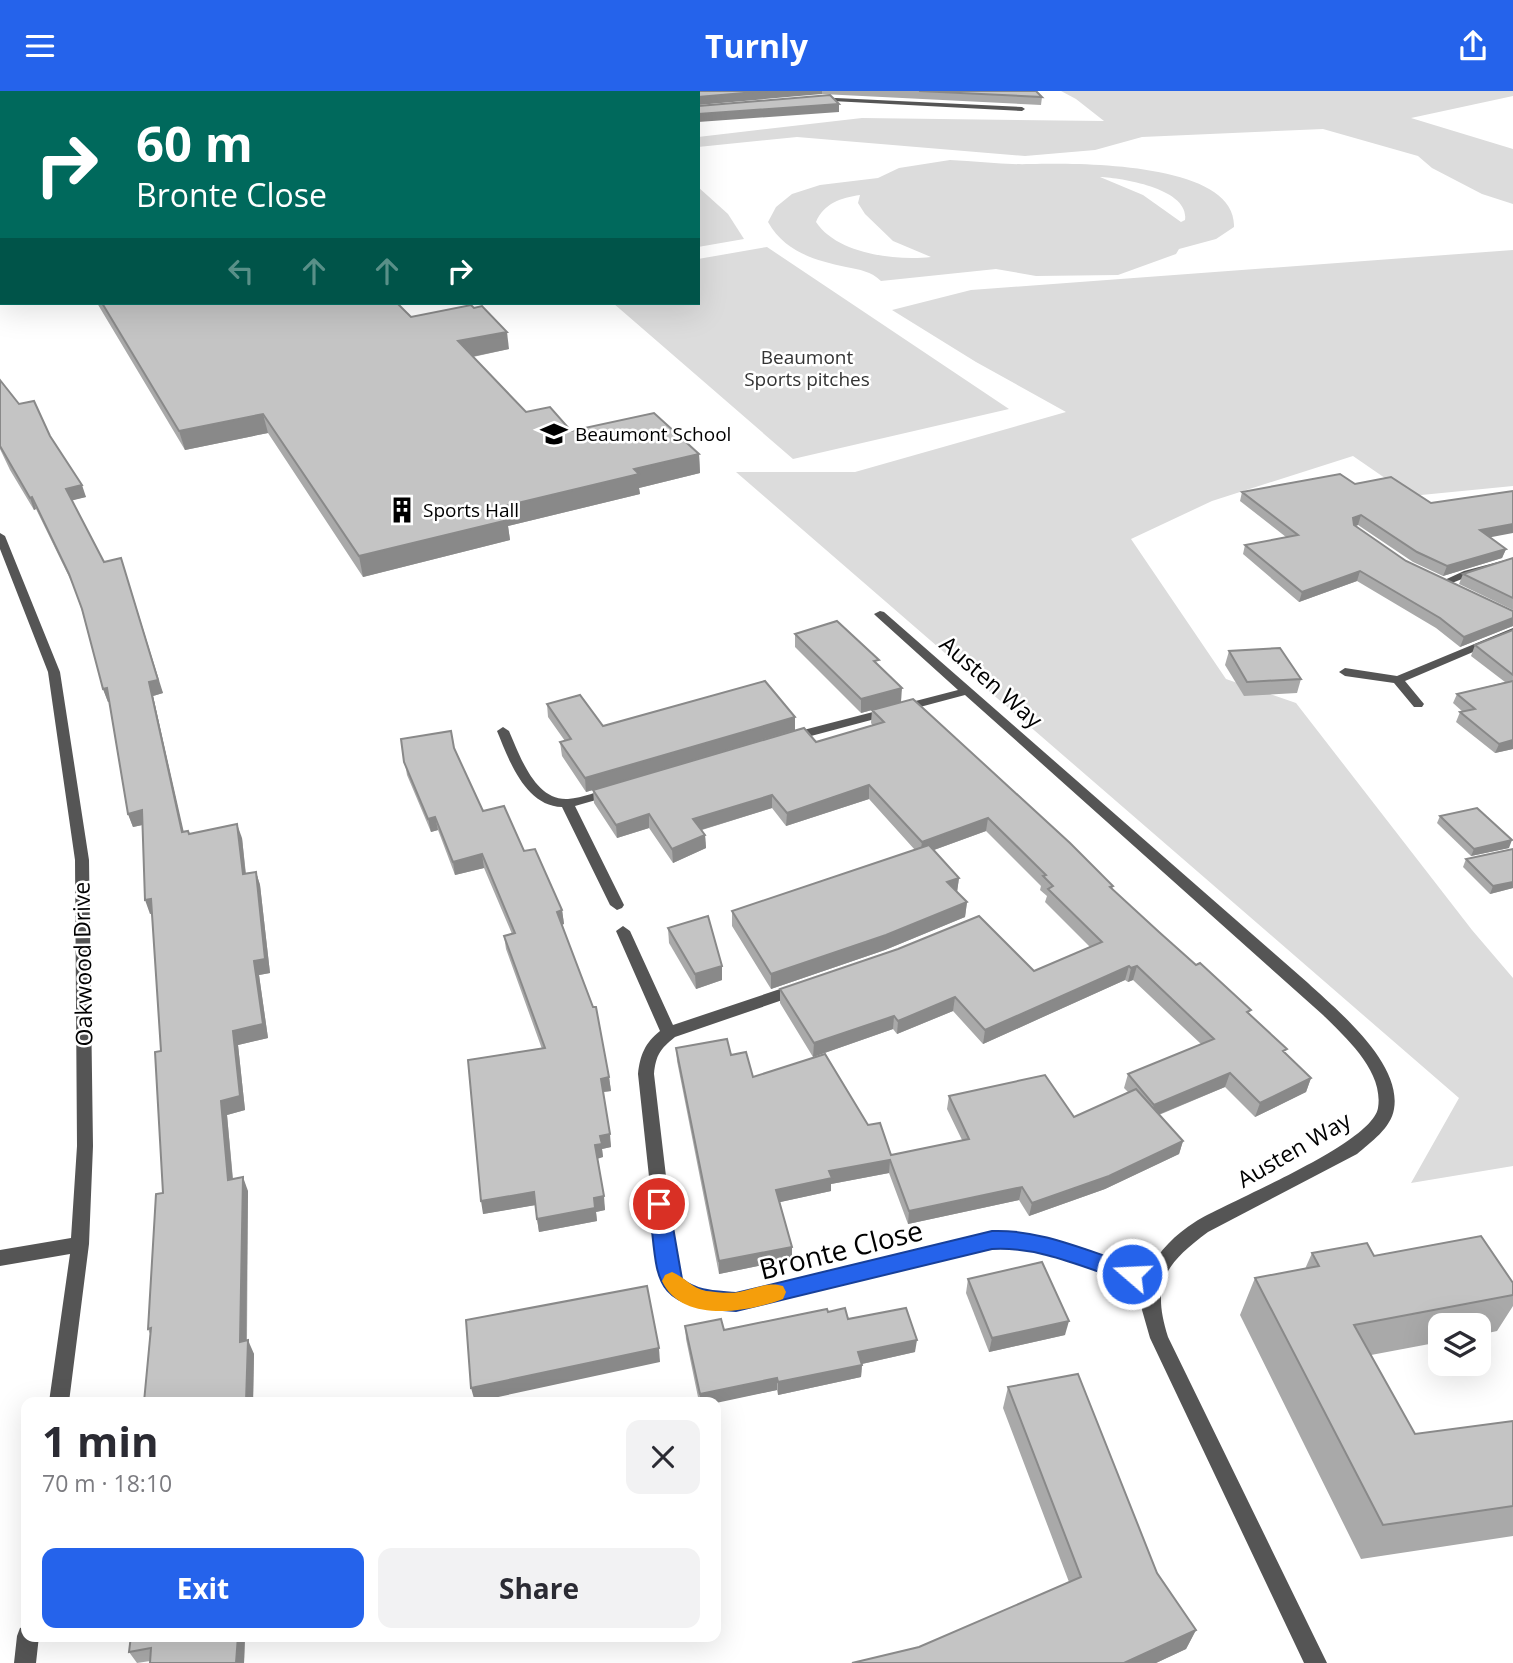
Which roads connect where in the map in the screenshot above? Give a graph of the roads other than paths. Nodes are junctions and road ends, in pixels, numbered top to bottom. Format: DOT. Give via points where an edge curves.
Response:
graph roads {
  1 [pos="859,91"];
  2 [pos="852,99"];
  3 [pos="809,100"];
  4 [pos="1022,109"];
  5 [pos="0,536"];
  6 [pos="1513,561"];
  7 [pos="1431,577"];
  8 [pos="1443,583"];
  9 [pos="1455,589"];
  10 [pos="880,614"];
  11 [pos="1513,631"];
  12 [pos="1345,672"];
  13 [pos="1398,680"];
  14 [pos="967,691"];
  15 [pos="1418,704"];
  16 [pos="503,731"];
  17 [pos="778,742"];
  18 [pos="620,788"];
  19 [pos="567,804"];
  20 [pos="617,905"];
  21 [pos="623,931"];
  22 [pos="815,983"];
  23 [pos="669,1033"];
  24 [pos="80,1244"];
  25 [pos="0,1258"];
  26 [pos="1154,1282"];
  27 [pos="60,1397"];
  28 [pos="28,1642"];
  29 [pos="25,1663"];
  30 [pos="1316,1663"];
  1 -- 2 [label="street"];
  2 -- 3 [label="street"];
  2 -- 4 [label="street"];
  5 -- 24 [label="street, Oakwood Drive" via="54,672 82,860 85,1146"];
  6 -- 8 [label="street"];
  7 -- 8 [label="street"];
  8 -- 9 [label="street"];
  10 -- 14 [label="street, Austen Way"];
  11 -- 13 [label="street"];
  12 -- 13 [label="street"];
  13 -- 15 [label="street"];
  14 -- 17 [label="street"];
  14 -- 26 [label="street, Austen Way" via="1303,987 1364,1050 1383,1081 1386,1108 1371,1132 1351,1149 1202,1227 1179,1243"];
  16 -- 19 [label="street" via="517,764 537,791"];
  18 -- 19 [label="street"];
  19 -- 20 [label="street"];
  21 -- 23 [label="street"];
  22 -- 23 [label="street"];
  23 -- 26 [label="street, Bronte Close" via="648,1056 646,1074 668,1270 673,1285 684,1294 736,1302 1011,1239 1037,1243"];
  24 -- 25 [label="street"];
  24 -- 27 [label="street, Oakwood Drive"];
  26 -- 30 [label="street" via="1151,1304 1159,1338"];
  28 -- 29 [label="street"];
}
